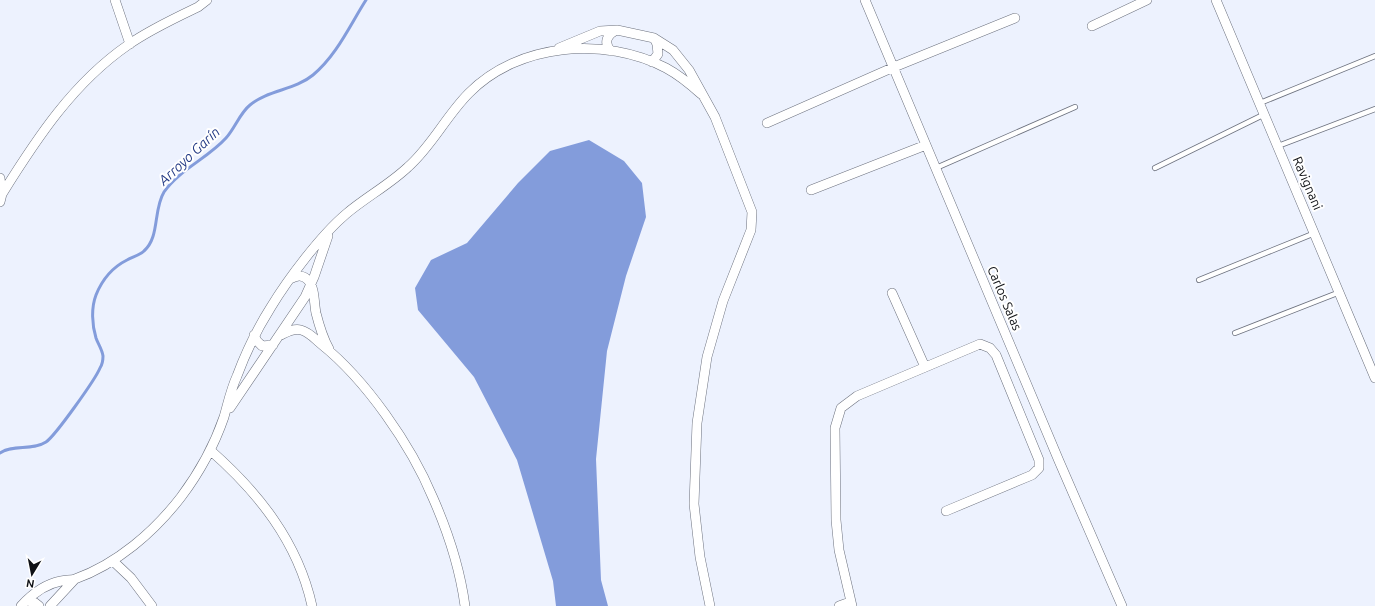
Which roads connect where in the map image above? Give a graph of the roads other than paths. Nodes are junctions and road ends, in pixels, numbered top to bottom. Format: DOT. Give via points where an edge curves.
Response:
graph roads {
  1 [pos="115,0"];
  2 [pos="206,0"];
  3 [pos="865,0"];
  4 [pos="1147,0"];
  5 [pos="1216,0"];
  6 [pos="1015,18"];
  7 [pos="1092,26"];
  8 [pos="617,30"];
  9 [pos="654,38"];
  10 [pos="130,44"];
  11 [pos="556,50"];
  12 [pos="611,51"];
  13 [pos="1375,56"];
  14 [pos="652,62"];
  15 [pos="894,67"];
  16 [pos="701,94"];
  17 [pos="1260,103"];
  18 [pos="1075,107"];
  19 [pos="1375,109"];
  20 [pos="1265,114"];
  21 [pos="766,123"];
  22 [pos="926,145"];
  23 [pos="1278,146"];
  24 [pos="936,168"];
  25 [pos="1155,168"];
  26 [pos="0,178"];
  27 [pos="811,190"];
  28 [pos="1,198"];
  29 [pos="332,228"];
  30 [pos="1315,233"];
  31 [pos="290,279"];
  32 [pos="1199,280"];
  33 [pos="311,285"];
  34 [pos="1340,292"];
  35 [pos="892,293"];
  36 [pos="1234,333"];
  37 [pos="254,335"];
  38 [pos="281,335"];
  39 [pos="273,345"];
  40 [pos="329,350"];
  41 [pos="925,367"];
  42 [pos="1375,378"];
  43 [pos="223,420"];
  44 [pos="210,450"];
  45 [pos="946,511"];
  46 [pos="113,561"];
  47 [pos="75,579"];
  48 [pos="24,603"];
  49 [pos="851,604"];
  50 [pos="39,606"];
  51 [pos="50,606"];
  52 [pos="152,606"];
  53 [pos="312,606"];
  54 [pos="465,606"];
  55 [pos="710,606"];
  56 [pos="839,606"];
  57 [pos="1122,606"];
  1 -- 10 [label="street"];
  2 -- 10 [label="street" via="198,7"];
  3 -- 15 [label="street, Carlos Salas"];
  4 -- 7 [label="street"];
  5 -- 17 [label="street, Ravignani"];
  6 -- 15 [label="street"];
  8 -- 9 [label="street"];
  8 -- 11 [label="street" via="594,33"];
  8 -- 12 [label="street" via="609,34 607,39 606,44"];
  9 -- 14 [label="street" via="658,54"];
  9 -- 16 [label="street" via="674,50 684,62"];
  10 -- 28 [label="street" via="84,83 63,105 35,142"];
  11 -- 12 [label="street"];
  11 -- 29 [label="street" via="509,65 483,81 458,106 418,158"];
  12 -- 14 [label="street"];
  13 -- 17 [label="lane"];
  14 -- 16 [label="street" via="685,80"];
  15 -- 21 [label="street"];
  15 -- 22 [label="street, Carlos Salas"];
  16 -- 55 [label="street" via="715,117 749,204 752,220 748,241 723,301 712,339 697,423 694,504 700,557"];
  17 -- 20 [label="street, Ravignani"];
  18 -- 24 [label="lane"];
  19 -- 23 [label="lane"];
  20 -- 23 [label="street, Ravignani"];
  20 -- 25 [label="lane"];
  22 -- 24 [label="street, Carlos Salas"];
  22 -- 27 [label="street"];
  23 -- 30 [label="street, Ravignani"];
  24 -- 57 [label="street, Carlos Salas"];
  26 -- 28 [label="street"];
  29 -- 31 [label="street"];
  29 -- 33 [label="street"];
  30 -- 32 [label="lane"];
  30 -- 34 [label="street, Ravignani"];
  31 -- 33 [label="street" via="301,276"];
  31 -- 37 [label="street"];
  33 -- 38 [label="street"];
  33 -- 40 [label="street" via="316,314"];
  34 -- 36 [label="lane"];
  34 -- 42 [label="street, Ravignani"];
  35 -- 41 [label="street"];
  37 -- 39 [label="street" via="262,346"];
  37 -- 43 [label="street" via="236,378"];
  38 -- 39 [label="street"];
  38 -- 40 [label="street" via="290,330 302,330"];
  39 -- 43 [label="street"];
  40 -- 54 [label="street" via="384,413 412,457 433,497 447,534"];
  41 -- 45 [label="street" via="980,344 990,348 996,355 1039,460 1039,468 1032,475"];
  41 -- 49 [label="street" via="856,396 841,408 837,416 836,520 839,550"];
  43 -- 44 [label="street"];
  44 -- 46 [label="street" via="194,478 163,520"];
  44 -- 53 [label="street" via="261,500 281,530 298,562"];
  46 -- 47 [label="street"];
  46 -- 52 [label="street" via="131,578"];
  47 -- 48 [label="street" via="51,584"];
  47 -- 51 [label="street"];
  48 -- 50 [label="street" via="34,602"];
  49 -- 56 [label="street"];
}
